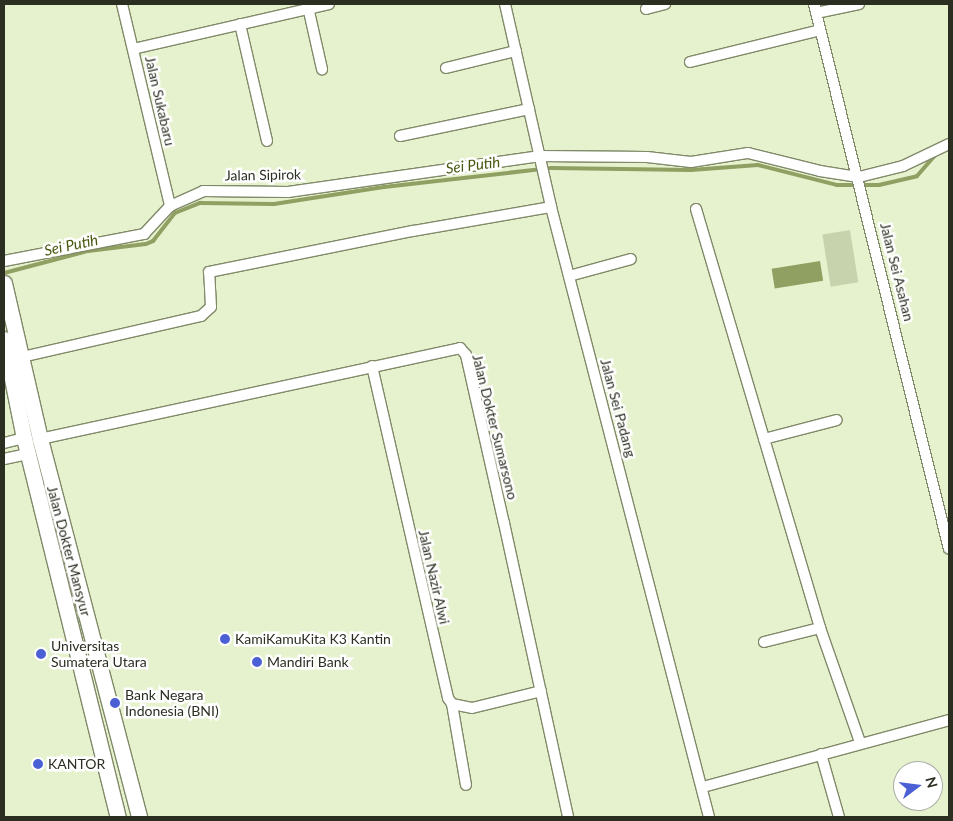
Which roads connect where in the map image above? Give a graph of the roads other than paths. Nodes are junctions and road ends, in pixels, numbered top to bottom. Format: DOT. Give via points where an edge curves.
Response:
graph roads {
  1 [pos="122,4"];
  2 [pos="329,4"];
  3 [pos="505,4"];
  4 [pos="666,4"];
  5 [pos="860,4"];
  6 [pos="308,7"];
  7 [pos="815,8"];
  8 [pos="646,9"];
  9 [pos="240,24"];
  10 [pos="820,30"];
  11 [pos="133,49"];
  12 [pos="516,51"];
  13 [pos="690,62"];
  14 [pos="446,68"];
  15 [pos="322,69"];
  16 [pos="529,109"];
  17 [pos="400,136"];
  18 [pos="267,141"];
  19 [pos="949,144"];
  20 [pos="540,159"];
  21 [pos="859,180"];
  22 [pos="170,206"];
  23 [pos="551,207"];
  24 [pos="696,209"];
  25 [pos="631,259"];
  26 [pos="4,261"];
  27 [pos="569,276"];
  28 [pos="4,283"];
  29 [pos="4,339"];
  30 [pos="22,357"];
  31 [pos="372,366"];
  32 [pos="838,420"];
  33 [pos="24,438"];
  34 [pos="40,439"];
  35 [pos="764,439"];
  36 [pos="4,442"];
  37 [pos="28,454"];
  38 [pos="4,459"];
  39 [pos="949,549"];
  40 [pos="820,628"];
  41 [pos="764,642"];
  42 [pos="541,691"];
  43 [pos="452,704"];
  44 [pos="949,720"];
  45 [pos="860,742"];
  46 [pos="821,754"];
  47 [pos="466,785"];
  48 [pos="703,787"];
  49 [pos="118,817"];
  50 [pos="139,817"];
  51 [pos="568,817"];
  52 [pos="710,817"];
  53 [pos="839,817"];
  1 -- 11 [label="street, Jalan Sukabaru"];
  2 -- 6 [label="street"];
  3 -- 12 [label="street, Jalan Sei Padang"];
  4 -- 8 [label="street"];
  5 -- 7 [label="street"];
  6 -- 9 [label="street"];
  6 -- 15 [label="street"];
  7 -- 10 [label="street, Jalan Sei Asahan"];
  9 -- 11 [label="street"];
  9 -- 18 [label="street"];
  10 -- 13 [label="street"];
  10 -- 21 [label="street, Jalan Sei Asahan"];
  11 -- 22 [label="street, Jalan Sukabaru"];
  12 -- 14 [label="street"];
  12 -- 16 [label="street, Jalan Sei Padang"];
  16 -- 17 [label="street"];
  16 -- 20 [label="street, Jalan Sei Padang"];
  19 -- 21 [label="street" via="903,166"];
  20 -- 21 [label="street, Jalan Sipirok" via="647,158 691,162 748,153"];
  20 -- 22 [label="street, Jalan Sipirok" via="288,192 203,191"];
  20 -- 23 [label="street, Jalan Sei Padang"];
  21 -- 39 [label="street, Jalan Sei Asahan"];
  22 -- 26 [label="street, Jalan Sipirok" via="144,234"];
  23 -- 27 [label="street, Jalan Sei Padang"];
  23 -- 30 [label="street" via="210,272 207,276 211,307 201,316"];
  24 -- 35 [label="street"];
  25 -- 27 [label="street"];
  27 -- 48 [label="street, Jalan Sei Padang"];
  28 -- 30 [label="main road, Jalan Dokter Mansyur"];
  29 -- 33 [label="main road, Jalan Dokter Mansyur"];
  30 -- 34 [label="main road, Jalan Dokter Mansyur"];
  31 -- 34 [label="street, Jalan Dokter Sumarsono"];
  31 -- 42 [label="street, Jalan Dokter Sumarsono" via="456,347 466,355"];
  31 -- 43 [label="street, Jalan Nazir Alwi" via="445,691"];
  32 -- 35 [label="street"];
  33 -- 36 [label="street"];
  33 -- 37 [label="main road, Jalan Dokter Mansyur"];
  34 -- 50 [label="main road, Jalan Dokter Mansyur"];
  35 -- 40 [label="street"];
  37 -- 38 [label="street"];
  37 -- 49 [label="main road, Jalan Dokter Mansyur"];
  40 -- 41 [label="street"];
  40 -- 45 [label="street"];
  42 -- 43 [label="street" via="472,708"];
  42 -- 51 [label="street, Jalan Dokter Sumarsono"];
  43 -- 47 [label="street, Jalan Nazir Alwi"];
  44 -- 45 [label="street"];
  45 -- 46 [label="street"];
  46 -- 48 [label="street"];
  46 -- 53 [label="street"];
  48 -- 52 [label="street, Jalan Sei Padang"];
}
